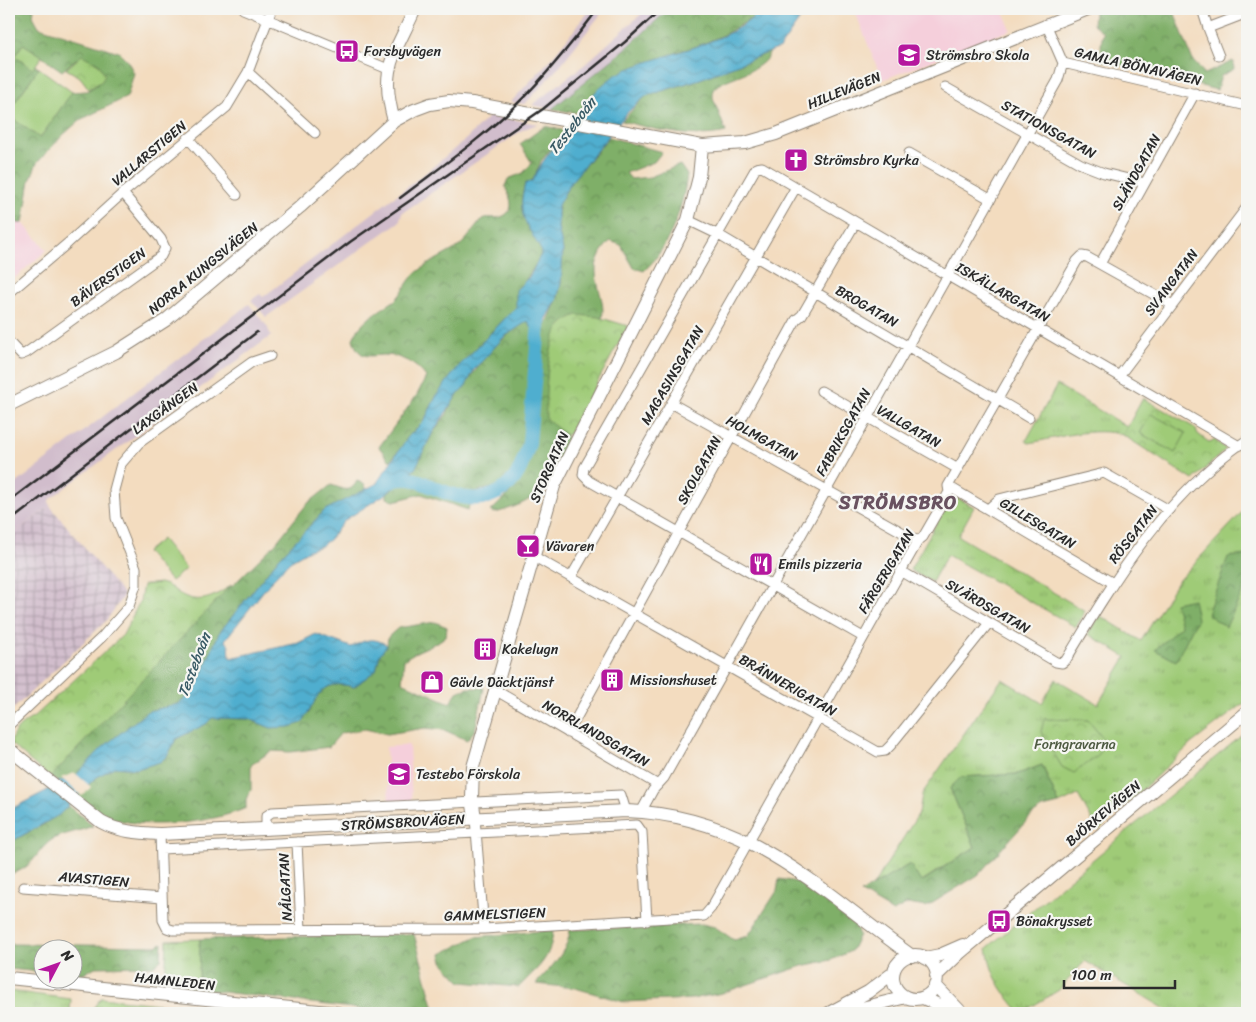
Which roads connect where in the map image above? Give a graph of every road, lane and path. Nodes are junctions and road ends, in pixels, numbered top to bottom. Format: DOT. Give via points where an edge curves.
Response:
graph roads {
  1 [pos="243,9"];
  2 [pos="272,9"];
  3 [pos="415,9"];
  4 [pos="1088,9"];
  5 [pos="1202,9"];
  6 [pos="1247,13"];
  7 [pos="268,19"];
  8 [pos="1046,24"];
  9 [pos="1208,28"];
  10 [pos="1219,56"];
  11 [pos="1063,62"];
  12 [pos="388,69"];
  13 [pos="248,72"];
  14 [pos="945,87"];
  15 [pos="1195,93"];
  16 [pos="1247,106"];
  17 [pos="394,121"];
  18 [pos="315,133"];
  19 [pos="1027,134"];
  20 [pos="188,138"];
  21 [pos="702,146"];
  22 [pos="910,153"];
  23 [pos="1145,183"];
  24 [pos="796,187"];
  25 [pos="122,193"];
  26 [pos="237,195"];
  27 [pos="990,199"];
  28 [pos="1247,207"];
  29 [pos="688,220"];
  30 [pos="856,222"];
  31 [pos="717,234"];
  32 [pos="755,257"];
  33 [pos="1100,264"];
  34 [pos="947,276"];
  35 [pos="815,292"];
  36 [pos="9,293"];
  37 [pos="1171,304"];
  38 [pos="1038,329"];
  39 [pos="9,342"];
  40 [pos="907,345"];
  41 [pos="270,356"];
  42 [pos="1119,376"];
  43 [pos="821,391"];
  44 [pos="999,399"];
  45 [pos="671,403"];
  46 [pos="9,405"];
  47 [pos="867,417"];
  48 [pos="1029,418"];
  49 [pos="733,438"];
  50 [pos="1247,440"];
  51 [pos="1239,446"];
  52 [pos="958,470"];
  53 [pos="948,486"];
  54 [pos="826,489"];
  55 [pos="617,497"];
  56 [pos="988,509"];
  57 [pos="1169,510"];
  58 [pos="680,532"];
  59 [pos="918,541"];
  60 [pos="533,556"];
  61 [pos="901,571"];
  62 [pos="571,577"];
  63 [pos="1113,583"];
  64 [pos="772,585"];
  65 [pos="634,613"];
  66 [pos="989,622"];
  67 [pos="863,637"];
  68 [pos="1062,663"];
  69 [pos="727,666"];
  70 [pos="495,690"];
  71 [pos="1247,712"];
  72 [pos="818,718"];
  73 [pos="9,725"];
  74 [pos="568,733"];
  75 [pos="9,749"];
  76 [pos="658,785"];
  77 [pos="472,802"];
  78 [pos="626,811"];
  79 [pos="641,812"];
  80 [pos="475,818"];
  81 [pos="266,829"];
  82 [pos="478,833"];
  83 [pos="160,834"];
  84 [pos="748,841"];
  85 [pos="297,842"];
  86 [pos="161,849"];
  87 [pos="23,887"];
  88 [pos="162,898"];
  89 [pos="647,921"];
  90 [pos="484,929"];
  91 [pos="301,930"];
  92 [pos="882,934"];
  93 [pos="979,937"];
  94 [pos="919,957"];
  95 [pos="896,968"];
  96 [pos="9,978"];
  97 [pos="936,981"];
  98 [pos="906,998"];
  99 [pos="923,998"];
  100 [pos="338,1013"];
  101 [pos="829,1013"];
  102 [pos="842,1013"];
  103 [pos="956,1013"];
  104 [pos="962,1013"];
  1 -- 7 [label="street"];
  2 -- 7 [label="street, VALLARSTIGEN"];
  3 -- 12 [label="street"];
  4 -- 8 [label="street, HILLEVÄGEN"];
  5 -- 9 [label="street"];
  6 -- 9 [label="street"];
  7 -- 12 [label="street"];
  7 -- 13 [label="street, VALLARSTIGEN"];
  8 -- 11 [label="street, GAMLA BÖNAVÄGEN"];
  8 -- 21 [label="street, HILLEVÄGEN" via="776,134 745,143"];
  9 -- 10 [label="street"];
  11 -- 15 [label="street, GAMLA BÖNAVÄGEN"];
  11 -- 19 [label="street, FABRIKSGATAN" via="1058,80"];
  12 -- 17 [label="street" via="387,86"];
  13 -- 18 [label="street"];
  13 -- 20 [label="street, VALLARSTIGEN" via="227,107"];
  14 -- 19 [label="street, STATIONSGATAN"];
  15 -- 16 [label="street, GAMLA BÖNAVÄGEN"];
  15 -- 23 [label="street, SLÄNDGATAN"];
  17 -- 21 [label="street, HILLEVÄGEN" via="414,110 449,101"];
  17 -- 46 [label="street, NORRA KUNGSVÄGEN" via="300,207 166,320 116,352"];
  19 -- 23 [label="street, STATIONSGATAN" via="1080,164"];
  19 -- 27 [label="street, FABRIKSGATAN"];
  20 -- 25 [label="street, VALLARSTIGEN"];
  20 -- 26 [label="street"];
  21 -- 29 [label="street, STORGATAN" via="699,177"];
  22 -- 27 [label="street"];
  23 -- 33 [label="street, SLÄNDGATAN"];
  24 -- 30 [label="street, ISKÄLLARGATAN"];
  24 -- 31 [label="street, ISKÄLLARGATAN" via="762,168 754,170"];
  24 -- 32 [label="street, MAGASINSGATAN"];
  25 -- 36 [label="street, VALLARSTIGEN"];
  25 -- 39 [label="street, BÄVERSTIGEN" via="161,239 165,248 161,256 26,353 21,355"];
  27 -- 34 [label="street, FABRIKSGATAN"];
  28 -- 37 [label="street, SVANGATAN"];
  29 -- 31 [label="street, BROGATAN"];
  29 -- 60 [label="street, STORGATAN" via="554,486"];
  30 -- 34 [label="street, ISKÄLLARGATAN"];
  30 -- 35 [label="street, SKOLGATAN"];
  31 -- 32 [label="street, BROGATAN"];
  31 -- 55 [label="street" via="584,468 583,475 589,481"];
  32 -- 35 [label="street, BROGATAN"];
  32 -- 45 [label="street, MAGASINSGATAN"];
  33 -- 37 [label="street"];
  33 -- 38 [label="street, FÄRGERIGATAN" via="1087,257 1079,258"];
  34 -- 38 [label="street, ISKÄLLARGATAN"];
  34 -- 40 [label="street, FABRIKSGATAN"];
  35 -- 40 [label="street, BROGATAN"];
  35 -- 49 [label="street, SKOLGATAN" via="796,320"];
  37 -- 42 [label="street, SVANGATAN"];
  38 -- 42 [label="street, ISKÄLLARGATAN"];
  38 -- 44 [label="street, FÄRGERIGATAN"];
  40 -- 44 [label="street, BROGATAN"];
  40 -- 47 [label="street, FABRIKSGATAN"];
  41 -- 73 [label="street, LAXGÅNGEN" via="252,362 139,443 122,464 114,490 116,518 136,568 136,584 129,606 102,637"];
  42 -- 51 [label="street, ISKÄLLARGATAN"];
  43 -- 47 [label="street, VALLGATAN"];
  44 -- 48 [label="street, BROGATAN"];
  44 -- 52 [label="street, FÄRGERIGATAN"];
  45 -- 49 [label="street, HOLMGATAN"];
  45 -- 55 [label="street, MAGASINSGATAN"];
  47 -- 52 [label="street, VALLGATAN"];
  47 -- 54 [label="street, FABRIKSGATAN"];
  49 -- 54 [label="street, HOLMGATAN"];
  49 -- 58 [label="street, SKOLGATAN"];
  50 -- 51 [label="street, RÖSGATAN"];
  51 -- 57 [label="street, RÖSGATAN"];
  52 -- 53 [label="street, FÄRGERIGATAN"];
  53 -- 56 [label="street, GILLESGATAN"];
  53 -- 59 [label="street, FÄRGERIGATAN" via="949,492"];
  54 -- 59 [label="street, HOLMGATAN"];
  54 -- 64 [label="street, FABRIKSGATAN"];
  55 -- 58 [label="street"];
  55 -- 62 [label="street, MAGASINSGATAN"];
  56 -- 57 [label="street" via="999,499 1104,473"];
  56 -- 63 [label="street, GILLESGATAN"];
  57 -- 63 [label="street, RÖSGATAN"];
  58 -- 64 [label="street"];
  58 -- 65 [label="street, SKOLGATAN"];
  59 -- 61 [label="street, FÄRGERIGATAN"];
  60 -- 62 [label="street, BRÄNNERIGATAN"];
  60 -- 70 [label="street, STORGATAN"];
  61 -- 66 [label="street, SVÄRDSGATAN"];
  61 -- 67 [label="street, FÄRGERIGATAN"];
  62 -- 65 [label="street, BRÄNNERIGATAN"];
  63 -- 68 [label="street, RÖSGATAN"];
  64 -- 67 [label="street"];
  64 -- 69 [label="street, FABRIKSGATAN"];
  65 -- 69 [label="street, BRÄNNERIGATAN"];
  65 -- 74 [label="street, SKOLGATAN"];
  66 -- 68 [label="street, SVÄRDSGATAN"];
  66 -- 72 [label="street, BRÄNNERIGATAN" via="885,751 874,751"];
  67 -- 72 [label="street, FÄRGERIGATAN"];
  69 -- 72 [label="street, BRÄNNERIGATAN"];
  69 -- 76 [label="street, FABRIKSGATAN"];
  70 -- 74 [label="street, NORRLANDSGATAN"];
  70 -- 77 [label="street, STORGATAN" via="473,767"];
  71 -- 93 [label="street, BJÖRKEVÄGEN"];
  72 -- 84 [label="street, FÄRGERIGATAN"];
  74 -- 76 [label="street, NORRLANDSGATAN"];
  75 -- 83 [label="street, STRÖMSBROVÄGEN" via="90,814 113,828"];
  76 -- 79 [label="street, FABRIKSGATAN"];
  77 -- 78 [label="street, STRÖMSBROVÄGEN" via="621,795"];
  77 -- 80 [label="street, STORGATAN"];
  77 -- 81 [label="street, STRÖMSBROVÄGEN" via="272,812 266,816"];
  78 -- 79 [label="street, STRÖMSBROVÄGEN"];
  78 -- 80 [label="street, STRÖMSBROVÄGEN"];
  79 -- 84 [label="street, STRÖMSBROVÄGEN" via="697,821"];
  80 -- 81 [label="street, STRÖMSBROVÄGEN"];
  80 -- 82 [label="street"];
  81 -- 83 [label="street, STRÖMSBROVÄGEN"];
  82 -- 85 [label="street, STRÖMSBROVÄGEN"];
  82 -- 89 [label="street, STRÖMSBROVÄGEN" via="640,826"];
  82 -- 90 [label="street"];
  83 -- 86 [label="street"];
  84 -- 89 [label="street, GAMMELSTIGEN" via="704,916"];
  84 -- 92 [label="street, STRÖMSBROVÄGEN" via="817,883"];
  85 -- 86 [label="street, STRÖMSBROVÄGEN"];
  85 -- 91 [label="street, NÅLGATAN"];
  86 -- 88 [label="street"];
  87 -- 88 [label="street, AVASTIGEN"];
  88 -- 91 [label="street, GAMMELSTIGEN" via="163,920 167,928 179,931"];
  89 -- 90 [label="street, GAMMELSTIGEN"];
  90 -- 91 [label="street, GAMMELSTIGEN"];
  92 -- 94 [label="street, STRÖMSBROVÄGEN"];
  92 -- 95 [label="street, STRÖMSBROVÄGEN"];
  93 -- 94 [label="street, BJÖRKEVÄGEN" via="940,956"];
  93 -- 97 [label="street, BJÖRKEVÄGEN"];
  94 -- 95 [label="street"];
  94 -- 97 [label="street" via="933,966"];
  95 -- 98 [label="street" via="896,988"];
  95 -- 101 [label="street" via="868,992"];
  96 -- 100 [label="street, HAMNLEDEN"];
  97 -- 99 [label="street"];
  97 -- 104 [label="street"];
  98 -- 99 [label="street"];
  98 -- 102 [label="street"];
  99 -- 103 [label="street"];
}
